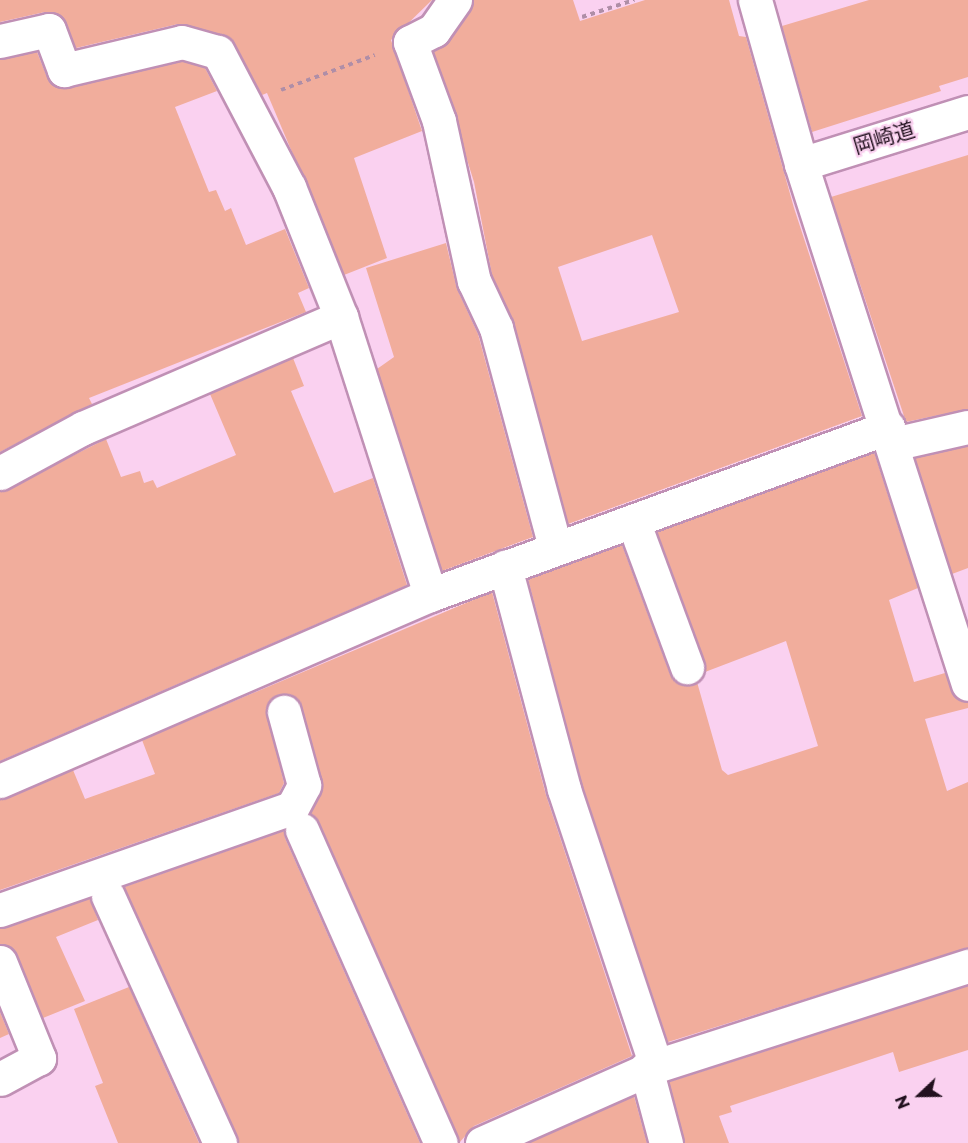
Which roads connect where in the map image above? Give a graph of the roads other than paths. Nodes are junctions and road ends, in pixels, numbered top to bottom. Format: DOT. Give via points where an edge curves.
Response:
graph roads {
  1 [pos="455,0"];
  2 [pos="755,0"];
  3 [pos="0,41"];
  4 [pos="968,112"];
  5 [pos="801,164"];
  6 [pos="340,317"];
  7 [pos="968,427"];
  8 [pos="891,436"];
  9 [pos="0,473"];
  10 [pos="633,520"];
  11 [pos="555,547"];
  12 [pos="505,567"];
  13 [pos="430,595"];
  14 [pos="687,667"];
  15 [pos="968,684"];
  16 [pos="284,712"];
  17 [pos="0,781"];
  18 [pos="302,830"];
  19 [pos="108,896"];
  20 [pos="0,910"];
  21 [pos="0,962"];
  22 [pos="968,966"];
  23 [pos="651,1067"];
  24 [pos="0,1079"];
  25 [pos="220,1143"];
  26 [pos="441,1143"];
  27 [pos="482,1143"];
  28 [pos="666,1143"];
  1 -- 11 [label="street" via="434,30 410,42 439,121 474,281 496,328"];
  2 -- 5 [label="street"];
  3 -- 6 [label="street" via="49,30 64,70 200,43 218,52 289,187"];
  4 -- 5 [label="street, 岡崎道"];
  5 -- 8 [label="street"];
  6 -- 9 [label="street" via="83,428"];
  6 -- 13 [label="street"];
  7 -- 8 [label="street"];
  8 -- 10 [label="street"];
  8 -- 15 [label="street"];
  10 -- 11 [label="street"];
  10 -- 14 [label="street"];
  11 -- 12 [label="street"];
  12 -- 13 [label="street"];
  12 -- 23 [label="street" via="564,789"];
  13 -- 17 [label="street"];
  16 -- 20 [label="street" via="304,785 292,808"];
  18 -- 26 [label="street"];
  19 -- 25 [label="street"];
  21 -- 24 [label="street" via="39,1058"];
  22 -- 23 [label="street"];
  23 -- 27 [label="street"];
  23 -- 28 [label="street"];
}
